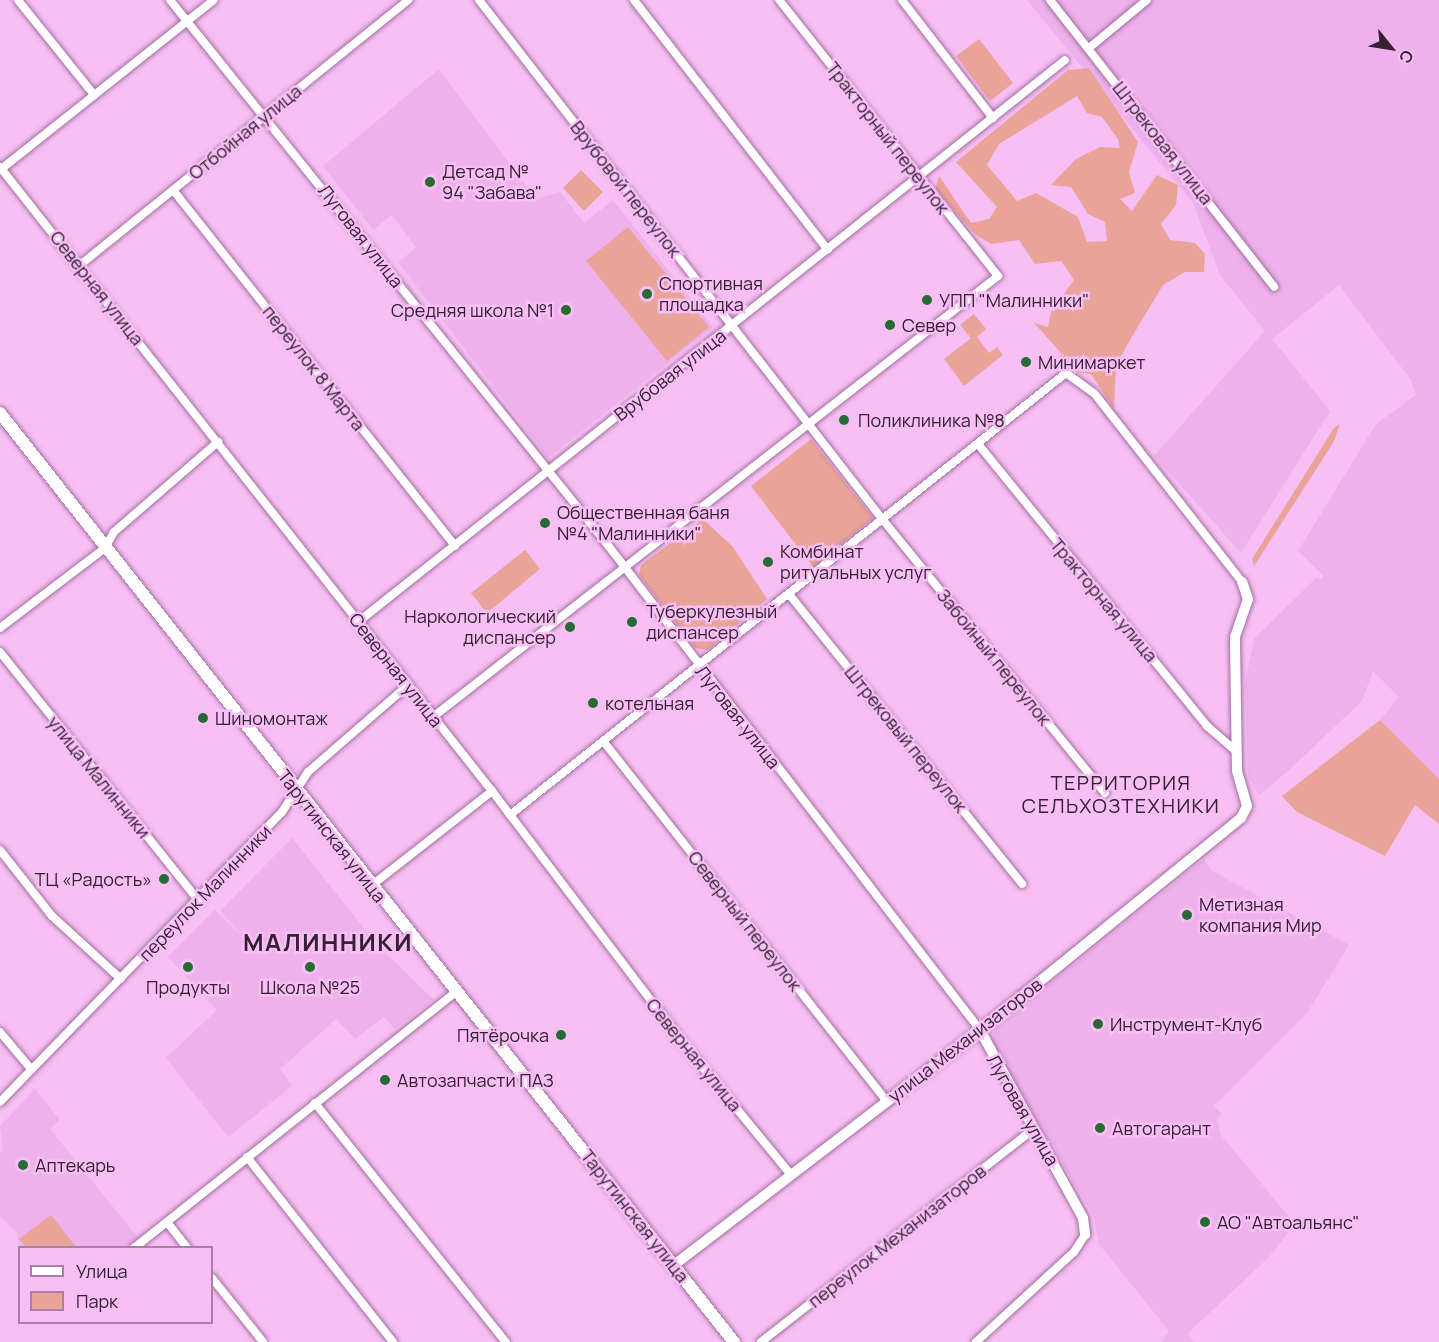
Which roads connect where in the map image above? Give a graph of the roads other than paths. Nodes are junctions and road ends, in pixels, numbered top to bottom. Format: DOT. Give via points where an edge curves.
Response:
graph roads {
  1 [pos="18,0"];
  2 [pos="170,0"];
  3 [pos="214,0"];
  4 [pos="409,0"];
  5 [pos="479,0"];
  6 [pos="634,0"];
  7 [pos="779,0"];
  8 [pos="902,0"];
  9 [pos="1050,0"];
  10 [pos="1146,0"];
  11 [pos="188,21"];
  12 [pos="1089,48"];
  13 [pos="1065,60"];
  14 [pos="94,95"];
  15 [pos="265,115"];
  16 [pos="993,118"];
  17 [pos="0,169"];
  18 [pos="918,177"];
  19 [pos="173,190"];
  20 [pos="828,250"];
  21 [pos="80,265"];
  22 [pos="1274,287"];
  23 [pos="732,326"];
  24 [pos="0,413"];
  25 [pos="809,425"];
  26 [pos="218,442"];
  27 [pos="978,444"];
  28 [pos="548,472"];
  29 [pos="883,520"];
  30 [pos="455,546"];
  31 [pos="105,548"];
  32 [pos="625,568"];
  33 [pos="1242,582"];
  34 [pos="789,594"];
  35 [pos="358,622"];
  36 [pos="0,628"];
  37 [pos="0,652"];
  38 [pos="699,667"];
  39 [pos="408,685"];
  40 [pos="433,717"];
  41 [pos="604,742"];
  42 [pos="1236,751"];
  43 [pos="297,791"];
  44 [pos="492,791"];
  45 [pos="1105,793"];
  46 [pos="510,815"];
  47 [pos="0,850"];
  48 [pos="1022,884"];
  49 [pos="371,886"];
  50 [pos="200,901"];
  51 [pos="121,979"];
  52 [pos="456,992"];
  53 [pos="980,1030"];
  54 [pos="0,1032"];
  55 [pos="31,1069"];
  56 [pos="886,1101"];
  57 [pos="0,1102"];
  58 [pos="315,1103"];
  59 [pos="1034,1129"];
  60 [pos="246,1157"];
  61 [pos="791,1174"];
  62 [pos="168,1222"];
  63 [pos="1085,1235"];
  64 [pos="137,1246"];
  65 [pos="186,1246"];
  66 [pos="674,1265"];
  67 [pos="213,1279"];
  68 [pos="262,1342"];
  69 [pos="393,1342"];
  70 [pos="506,1342"];
  71 [pos="734,1342"];
  72 [pos="761,1342"];
  73 [pos="976,1342"];
  1 -- 14 [label="street"];
  2 -- 11 [label="street, Луговая улица"];
  3 -- 11 [label="street"];
  4 -- 15 [label="street, Отбойная улица"];
  5 -- 23 [label="street, Врубовой переулок"];
  6 -- 20 [label="street"];
  7 -- 18 [label="street, Тракторный переулок"];
  8 -- 16 [label="street"];
  9 -- 12 [label="street, Штрековая улица"];
  10 -- 12 [label="street"];
  11 -- 14 [label="street"];
  11 -- 15 [label="street, Луговая улица"];
  12 -- 22 [label="street, Штрековая улица"];
  13 -- 16 [label="street, Врубовая улица"];
  14 -- 17 [label="street"];
  15 -- 19 [label="street, Отбойная улица"];
  15 -- 28 [label="street, Луговая улица"];
  16 -- 18 [label="street, Врубовая улица"];
  17 -- 21 [label="street, Северная улица"];
  18 -- 20 [label="street, Врубовая улица"];
  18 -- 25 [label="street, Тракторный переулок" via="998,276"];
  19 -- 21 [label="street, Отбойная улица"];
  19 -- 30 [label="street, переулок 8 Марта"];
  20 -- 23 [label="street, Врубовая улица"];
  21 -- 26 [label="street, Северная улица"];
  23 -- 25 [label="street, Врубовой переулок"];
  23 -- 28 [label="street, Врубовая улица"];
  24 -- 31 [label="main road, Тарутинская улица"];
  25 -- 29 [label="street, Врубовой переулок"];
  25 -- 32 [label="street"];
  26 -- 31 [label="street" via="114,532"];
  26 -- 35 [label="street, Северная улица"];
  27 -- 29 [label="street"];
  27 -- 33 [label="street" via="1066,373 1094,393"];
  27 -- 42 [label="street, Тракторная улица" via="1207,726"];
  28 -- 30 [label="street, Врубовая улица"];
  28 -- 32 [label="street, Луговая улица"];
  29 -- 34 [label="street"];
  29 -- 45 [label="street, Забойный переулок"];
  30 -- 35 [label="street, Врубовая улица"];
  31 -- 36 [label="street"];
  31 -- 43 [label="main road, Тарутинская улица"];
  32 -- 38 [label="street, Луговая улица"];
  32 -- 40 [label="street"];
  33 -- 42 [label="street" via="1248,599 1235,637"];
  34 -- 38 [label="street"];
  34 -- 48 [label="street, Штрековый переулок"];
  35 -- 39 [label="street, Северная улица"];
  37 -- 50 [label="street, улица Малинники"];
  38 -- 41 [label="street"];
  38 -- 53 [label="street, Луговая улица"];
  39 -- 40 [label="street, Северная улица"];
  39 -- 43 [label="street, переулок Малинники" via="308,772"];
  40 -- 44 [label="street, Северная улица"];
  41 -- 46 [label="street"];
  41 -- 56 [label="street, Северный переулок"];
  42 -- 53 [label="street, улица Механизаторов" via="1246,806 1236,822"];
  43 -- 49 [label="main road, Тарутинская улица"];
  43 -- 50 [label="street, переулок Малинники"];
  44 -- 46 [label="street, Северная улица"];
  44 -- 49 [label="street"];
  46 -- 61 [label="street, Северная улица" via="686,1047"];
  47 -- 51 [label="street" via="52,916"];
  49 -- 52 [label="main road, Тарутинская улица"];
  50 -- 51 [label="street, переулок Малинники"];
  51 -- 55 [label="street, переулок Малинники"];
  52 -- 58 [label="street"];
  52 -- 66 [label="main road, Тарутинская улица"];
  53 -- 56 [label="street, улица Механизаторов"];
  53 -- 59 [label="street, Луговая улица"];
  54 -- 55 [label="street"];
  55 -- 57 [label="street, переулок Малинники"];
  56 -- 61 [label="street, улица Механизаторов"];
  58 -- 60 [label="street"];
  58 -- 70 [label="street"];
  59 -- 63 [label="street, Луговая улица" via="1083,1218"];
  59 -- 72 [label="street, переулок Механизаторов"];
  60 -- 62 [label="street"];
  60 -- 69 [label="street"];
  61 -- 66 [label="street, улица Механизаторов"];
  62 -- 64 [label="street"];
  62 -- 65 [label="street"];
  63 -- 73 [label="street" via="1074,1252"];
  66 -- 71 [label="main road, Тарутинская улица"];
  67 -- 68 [label="street"];
}
